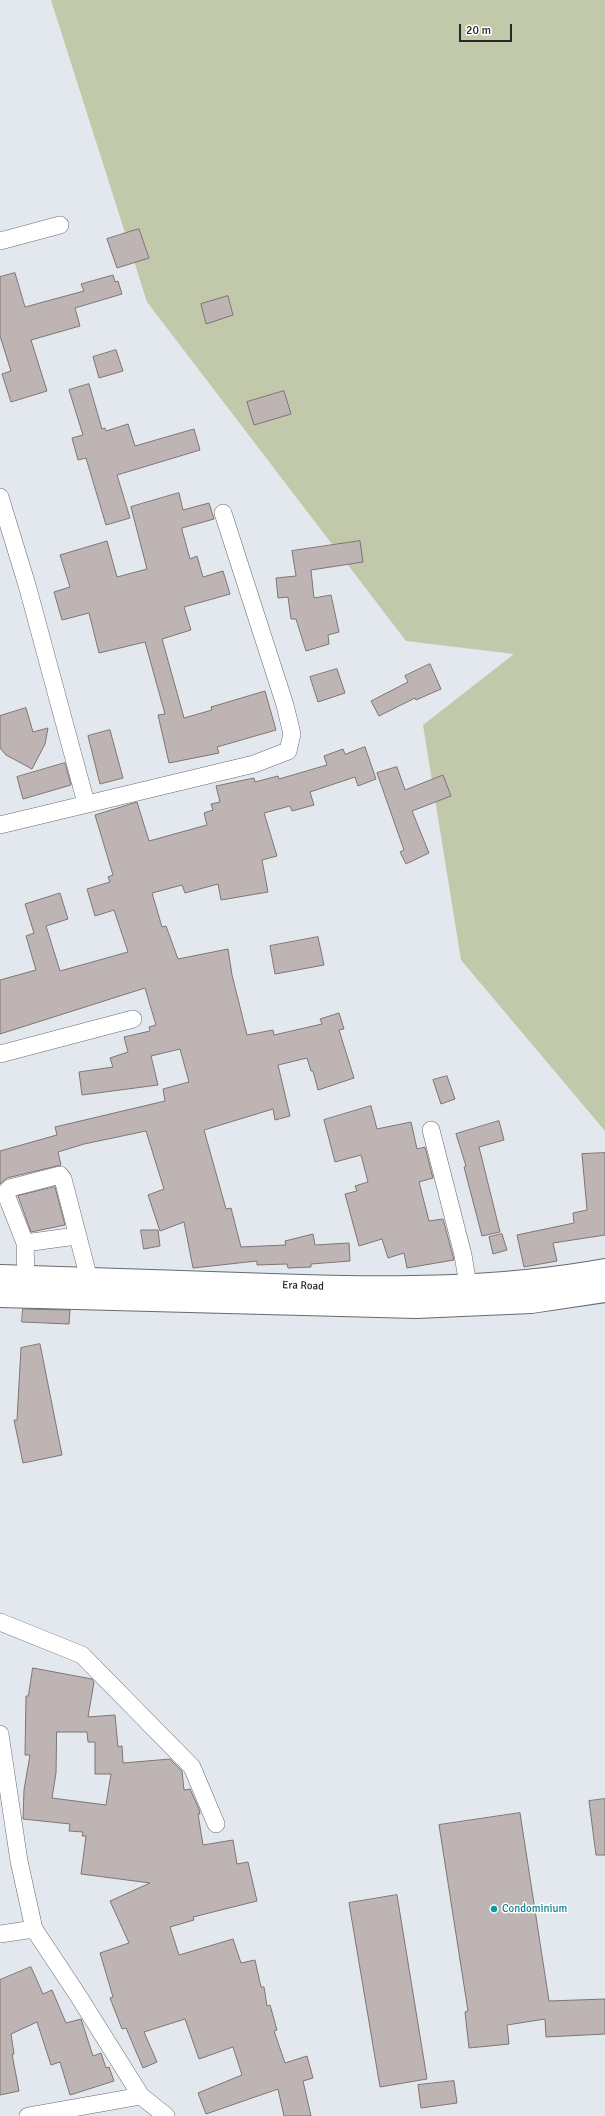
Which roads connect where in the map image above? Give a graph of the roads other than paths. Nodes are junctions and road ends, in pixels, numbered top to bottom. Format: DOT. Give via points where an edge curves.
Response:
graph roads {
  1 [pos="60,225"];
  2 [pos="0,241"];
  3 [pos="0,497"];
  4 [pos="223,513"];
  5 [pos="86,803"];
  6 [pos="0,825"];
  7 [pos="133,1019"];
  8 [pos="0,1054"];
  9 [pos="431,1130"];
  10 [pos="76,1236"];
  11 [pos="25,1243"];
  12 [pos="605,1270"];
  13 [pos="0,1276"];
  14 [pos="26,1277"];
  15 [pos="89,1279"];
  16 [pos="468,1285"];
  17 [pos="605,1291"];
  18 [pos="0,1296"];
  19 [pos="0,1622"];
  20 [pos="0,1734"];
  21 [pos="2,1768"];
  22 [pos="216,1824"];
  23 [pos="34,1929"];
  24 [pos="0,1934"];
  25 [pos="141,2096"];
  26 [pos="28,2116"];
  27 [pos="166,2116"];
  1 -- 2 [label="street"];
  3 -- 5 [label="street" via="27,585"];
  4 -- 5 [label="street" via="285,705 292,734 288,751 254,764"];
  5 -- 6 [label="street"];
  7 -- 8 [label="street"];
  9 -- 16 [label="street" via="463,1255"];
  10 -- 11 [label="street"];
  10 -- 11 [label="street" via="63,1179 60,1175 55,1175 7,1191"];
  10 -- 15 [label="street"];
  11 -- 14 [label="street"];
  12 -- 16 [label="main road, Era Road" via="562,1278"];
  13 -- 14 [label="main road, Era Road"];
  14 -- 15 [label="main road, Era Road"];
  15 -- 16 [label="main road, Era Road" via="334,1288"];
  17 -- 18 [label="main road" via="531,1302 416,1307"];
  19 -- 22 [label="street" via="82,1655 192,1766"];
  20 -- 21 [label="street"];
  21 -- 23 [label="street"];
  23 -- 24 [label="street"];
  23 -- 25 [label="street"];
  25 -- 26 [label="street"];
  25 -- 27 [label="street"];
}
